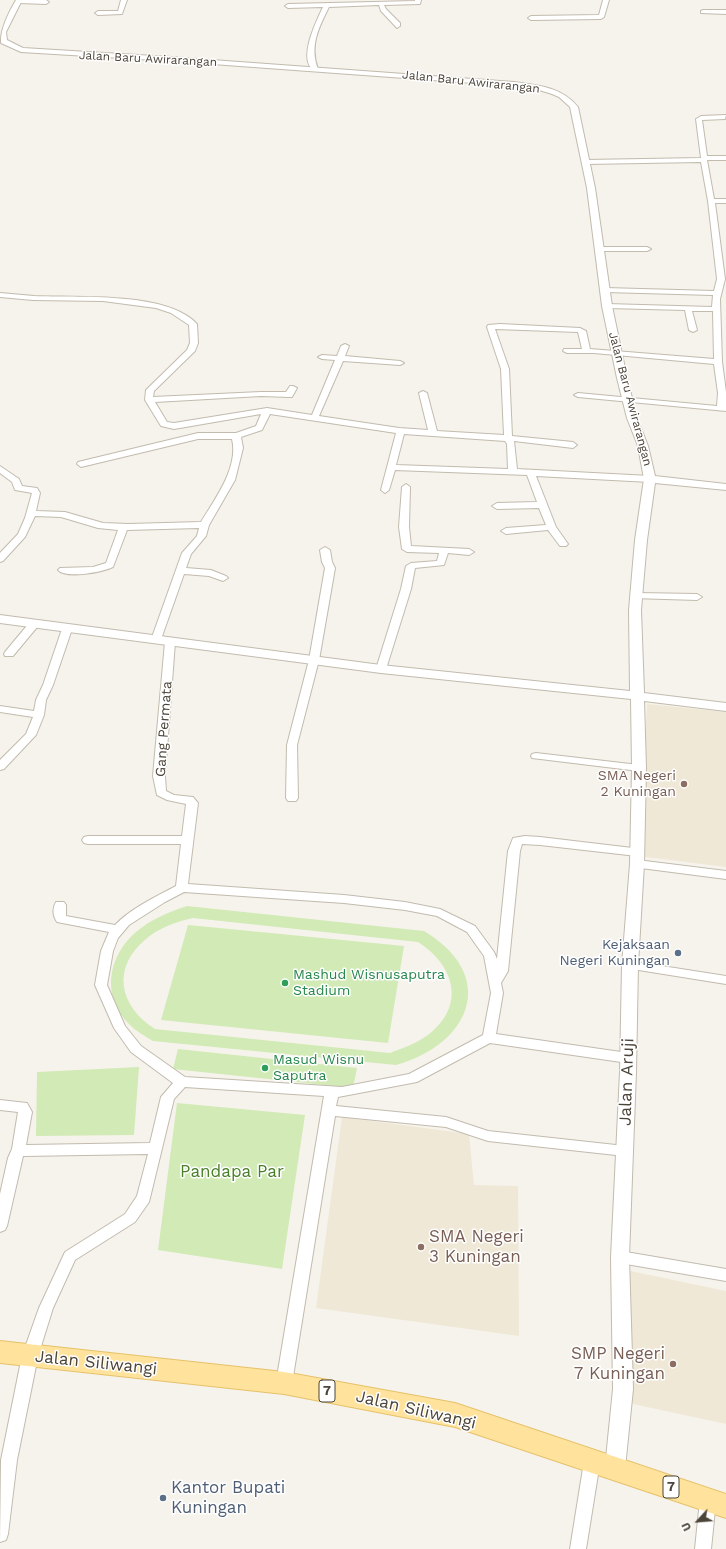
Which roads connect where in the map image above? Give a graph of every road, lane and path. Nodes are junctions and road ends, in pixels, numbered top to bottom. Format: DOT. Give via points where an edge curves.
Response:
graph roads {
  1 [pos="19,0"];
  2 [pos="124,0"];
  3 [pos="418,0"];
  4 [pos="606,0"];
  5 [pos="46,2"];
  6 [pos="381,4"];
  7 [pos="327,5"];
  8 [pos="288,6"];
  9 [pos="704,12"];
  10 [pos="726,12"];
  11 [pos="98,13"];
  12 [pos="531,18"];
  13 [pos="397,26"];
  14 [pos="315,68"];
  15 [pos="724,117"];
  16 [pos="726,158"];
  17 [pos="704,159"];
  18 [pos="586,162"];
  19 [pos="711,201"];
  20 [pos="726,202"];
  21 [pos="717,247"];
  22 [pos="726,247"];
  23 [pos="599,249"];
  24 [pos="647,249"];
  25 [pos="723,278"];
  26 [pos="605,290"];
  27 [pos="0,295"];
  28 [pos="716,296"];
  29 [pos="726,299"];
  30 [pos="607,306"];
  31 [pos="688,309"];
  32 [pos="716,309"];
  33 [pos="692,330"];
  34 [pos="345,346"];
  35 [pos="567,351"];
  36 [pos="587,351"];
  37 [pos="617,354"];
  38 [pos="322,357"];
  39 [pos="340,359"];
  40 [pos="718,362"];
  41 [pos="400,363"];
  42 [pos="293,388"];
  43 [pos="423,393"];
  44 [pos="578,395"];
  45 [pos="149,400"];
  46 [pos="628,400"];
  47 [pos="723,409"];
  48 [pos="265,415"];
  49 [pos="315,417"];
  50 [pos="432,432"];
  51 [pos="400,433"];
  52 [pos="236,436"];
  53 [pos="509,440"];
  54 [pos="573,445"];
  55 [pos="81,464"];
  56 [pos="391,467"];
  57 [pos="648,467"];
  58 [pos="0,468"];
  59 [pos="513,472"];
  60 [pos="531,473"];
  61 [pos="406,487"];
  62 [pos="726,487"];
  63 [pos="385,490"];
  64 [pos="542,505"];
  65 [pos="497,506"];
  66 [pos="31,514"];
  67 [pos="204,525"];
  68 [pos="124,526"];
  69 [pos="551,527"];
  70 [pos="506,531"];
  71 [pos="563,544"];
  72 [pos="5,548"];
  73 [pos="325,550"];
  74 [pos="444,550"];
  75 [pos="469,552"];
  76 [pos="0,559"];
  77 [pos="63,570"];
  78 [pos="181,571"];
  79 [pos="223,578"];
  80 [pos="636,596"];
  81 [pos="697,597"];
  82 [pos="0,619"];
  83 [pos="34,624"];
  84 [pos="67,629"];
  85 [pos="156,640"];
  86 [pos="170,642"];
  87 [pos="9,654"];
  88 [pos="314,660"];
  89 [pos="381,669"];
  90 [pos="637,696"];
  91 [pos="726,707"];
  92 [pos="0,709"];
  93 [pos="39,714"];
  94 [pos="536,756"];
  95 [pos="0,767"];
  96 [pos="639,768"];
  97 [pos="292,798"];
  98 [pos="88,840"];
  99 [pos="187,840"];
  100 [pos="637,858"];
  101 [pos="726,875"];
  102 [pos="182,888"];
  103 [pos="60,905"];
  104 [pos="118,930"];
  105 [pos="630,965"];
  106 [pos="726,980"];
  107 [pos="495,983"];
  108 [pos="489,1038"];
  109 [pos="628,1058"];
  110 [pos="182,1082"];
  111 [pos="332,1091"];
  112 [pos="0,1105"];
  113 [pos="329,1110"];
  114 [pos="156,1148"];
  115 [pos="20,1149"];
  116 [pos="625,1151"];
  117 [pos="0,1226"];
  118 [pos="620,1257"];
  119 [pos="726,1275"];
  120 [pos="0,1352"];
  121 [pos="30,1356"];
  122 [pos="284,1383"];
  123 [pos="604,1465"];
  124 [pos="717,1503"];
  125 [pos="0,1534"];
  126 [pos="578,1549"];
  127 [pos="703,1549"];
  1 -- 5 [label="street"];
  1 -- 14 [label="street, Jalan Baru Awirarangan" via="2,32 4,41 21,50"];
  2 -- 11 [label="street" via="120,13"];
  3 -- 6 [label="street" via="417,3"];
  4 -- 12 [label="street" via="601,17"];
  6 -- 7 [label="street"];
  6 -- 13 [label="street"];
  7 -- 8 [label="street"];
  7 -- 14 [label="street" via="312,40 311,62"];
  9 -- 10 [label="street"];
  14 -- 18 [label="street, Jalan Baru Awirarangan" via="514,84 560,94 574,107"];
  15 -- 17 [label="street" via="699,119"];
  16 -- 17 [label="street"];
  17 -- 18 [label="street"];
  17 -- 19 [label="street"];
  18 -- 23 [label="street, Jalan Baru Awirarangan"];
  19 -- 20 [label="street"];
  19 -- 21 [label="street"];
  21 -- 22 [label="street"];
  21 -- 25 [label="street"];
  23 -- 24 [label="street"];
  23 -- 26 [label="street, Jalan Baru Awirarangan"];
  25 -- 28 [label="street"];
  26 -- 28 [label="street"];
  26 -- 30 [label="street, Jalan Baru Awirarangan"];
  27 -- 45 [label="street" via="103,299 157,306 174,311 193,324 194,343 191,351 150,390"];
  28 -- 29 [label="street"];
  28 -- 32 [label="street"];
  30 -- 31 [label="street"];
  30 -- 37 [label="street, Jalan Baru Awirarangan"];
  31 -- 32 [label="street"];
  31 -- 33 [label="street"];
  32 -- 40 [label="street"];
  34 -- 39 [label="street"];
  35 -- 36 [label="street"];
  36 -- 37 [label="street"];
  36 -- 53 [label="street" via="580,330 491,327 505,368"];
  37 -- 40 [label="street"];
  37 -- 46 [label="street, Jalan Baru Awirarangan"];
  38 -- 39 [label="street"];
  39 -- 41 [label="street"];
  39 -- 49 [label="street"];
  40 -- 47 [label="street"];
  42 -- 45 [label="street" via="291,394 286,395"];
  43 -- 50 [label="street"];
  44 -- 46 [label="street"];
  45 -- 48 [label="street" via="164,424 168,425"];
  46 -- 47 [label="street"];
  46 -- 57 [label="street, Jalan Baru Awirarangan"];
  48 -- 49 [label="street"];
  48 -- 52 [label="street" via="259,428"];
  49 -- 50 [label="street" via="399,431"];
  50 -- 53 [label="street"];
  51 -- 56 [label="street"];
  52 -- 55 [label="street" via="198,436"];
  52 -- 67 [label="street" via="238,448 231,480"];
  53 -- 54 [label="street"];
  53 -- 59 [label="street"];
  56 -- 59 [label="street"];
  56 -- 63 [label="street"];
  57 -- 60 [label="street"];
  57 -- 62 [label="street"];
  57 -- 80 [label="street, Jalan Baru Awirarangan"];
  58 -- 66 [label="street" via="16,481 18,488 36,492"];
  59 -- 60 [label="street"];
  60 -- 64 [label="street"];
  61 -- 74 [label="street" via="404,527 407,549"];
  64 -- 65 [label="street"];
  64 -- 69 [label="street"];
  66 -- 68 [label="street" via="65,515 90,524"];
  66 -- 72 [label="street" via="22,535"];
  67 -- 68 [label="street"];
  67 -- 78 [label="street" via="201,536 187,553"];
  68 -- 77 [label="street" via="110,565 97,569"];
  69 -- 70 [label="street"];
  69 -- 71 [label="street"];
  72 -- 76 [label="street"];
  73 -- 88 [label="street" via="326,562 330,568"];
  74 -- 75 [label="street"];
  74 -- 89 [label="street" via="441,563 411,566"];
  78 -- 79 [label="street" via="211,573"];
  78 -- 85 [label="street"];
  80 -- 81 [label="street"];
  80 -- 90 [label="street, Jalan Baru Awirarangan"];
  82 -- 83 [label="street"];
  83 -- 84 [label="street"];
  83 -- 87 [label="street"];
  84 -- 85 [label="street"];
  84 -- 93 [label="street" via="41,700"];
  85 -- 86 [label="street"];
  86 -- 88 [label="street"];
  86 -- 99 [label="street, Gang Permata" via="159,776 163,794 192,803"];
  88 -- 89 [label="street"];
  88 -- 97 [label="street" via="292,745"];
  89 -- 90 [label="street"];
  90 -- 91 [label="street"];
  90 -- 96 [label="street, Jalan Aruji"];
  92 -- 93 [label="street"];
  93 -- 95 [label="street" via="31,735"];
  94 -- 96 [label="street"];
  96 -- 100 [label="street, Jalan Aruji"];
  98 -- 99 [label="street"];
  99 -- 102 [label="street, Gang Permata"];
  100 -- 101 [label="street"];
  100 -- 105 [label="street, Jalan Aruji"];
  100 -- 107 [label="street" via="540,841 517,841 502,971"];
  102 -- 104 [label="street" via="125,922"];
  102 -- 107 [label="street" via="344,899 440,913 471,929 490,955"];
  103 -- 104 [label="street" via="61,919"];
  104 -- 110 [label="street" via="107,950 101,985 109,1005 120,1028 136,1049"];
  105 -- 106 [label="street"];
  105 -- 109 [label="street, Jalan Aruji"];
  107 -- 108 [label="street" via="497,993"];
  108 -- 109 [label="street"];
  108 -- 111 [label="street" via="412,1078 342,1092"];
  109 -- 116 [label="street, Jalan Aruji"];
  110 -- 111 [label="street"];
  110 -- 114 [label="street" via="168,1097"];
  111 -- 113 [label="street"];
  112 -- 115 [label="street" via="24,1109"];
  113 -- 116 [label="street" via="446,1122 488,1136"];
  113 -- 122 [label="street"];
  114 -- 115 [label="street" via="22,1151"];
  114 -- 121 [label="street" via="144,1198 130,1218 70,1256 46,1308"];
  115 -- 117 [label="street" via="15,1158"];
  116 -- 118 [label="street, Jalan Aruji"];
  118 -- 119 [label="street"];
  118 -- 123 [label="street, Jalan Aruji" via="623,1389"];
  120 -- 121 [label="main road, Jalan Siliwangi / 7"];
  121 -- 122 [label="main road, Jalan Siliwangi / 7"];
  121 -- 125 [label="street" via="9,1460"];
  122 -- 123 [label="main road, Jalan Siliwangi / 7" via="455,1415"];
  123 -- 124 [label="main road, Jalan Siliwangi / 7"];
  123 -- 126 [label="street"];
  124 -- 127 [label="street"];
}
